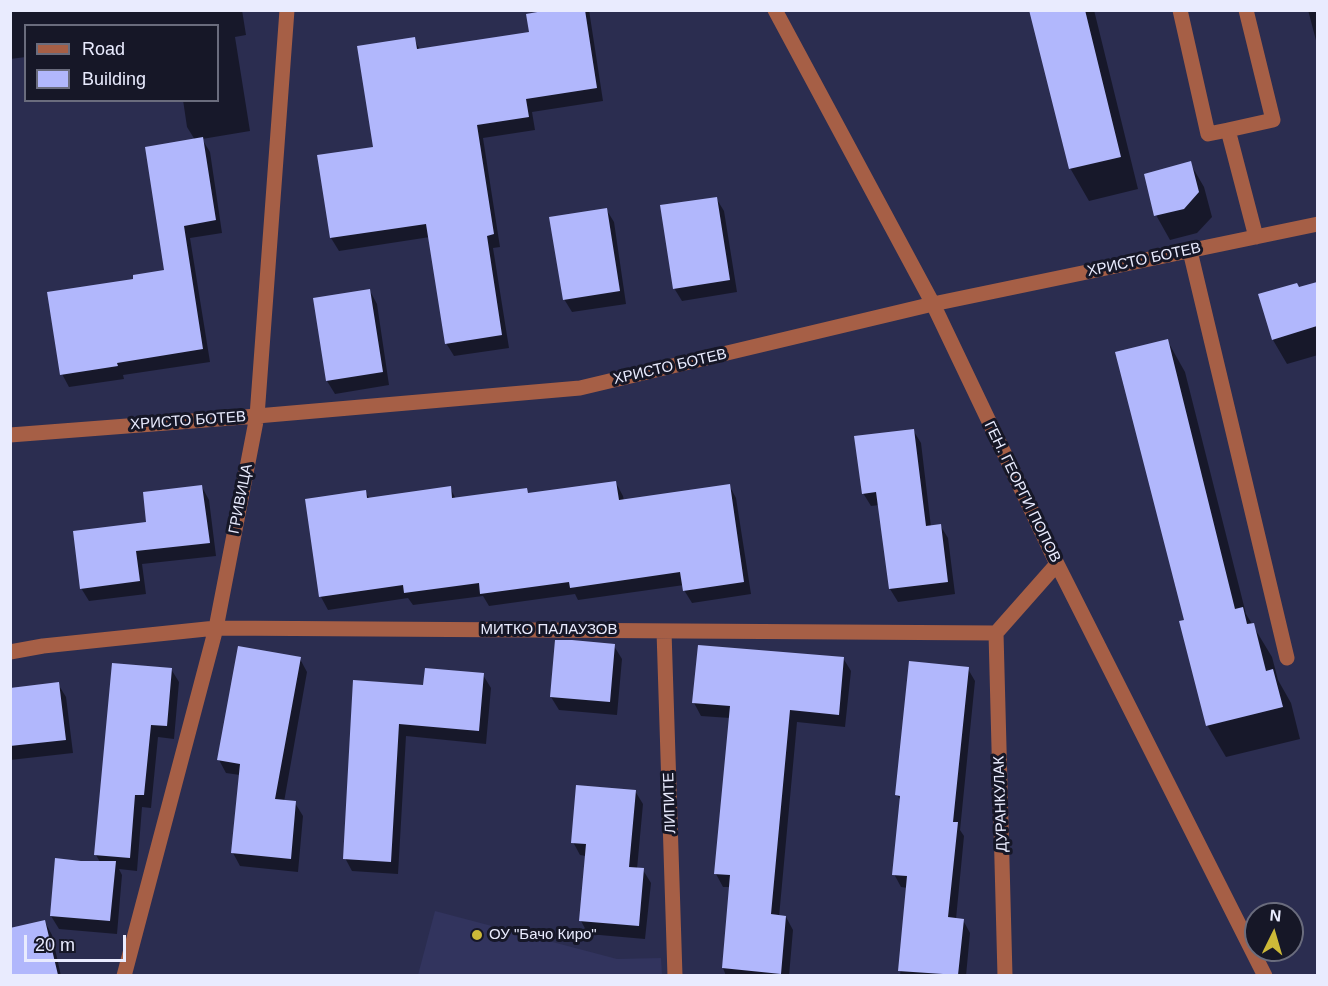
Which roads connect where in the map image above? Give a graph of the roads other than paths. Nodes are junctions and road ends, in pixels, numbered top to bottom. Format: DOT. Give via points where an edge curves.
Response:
graph roads {
  1 [pos="286,10"];
  2 [pos="775,10"];
  3 [pos="1180,10"];
  4 [pos="1246,10"];
  5 [pos="1228,130"];
  6 [pos="1317,224"];
  7 [pos="1256,237"];
  8 [pos="1190,251"];
  9 [pos="933,304"];
  10 [pos="257,416"];
  11 [pos="10,435"];
  12 [pos="1057,564"];
  13 [pos="216,628"];
  14 [pos="664,631"];
  15 [pos="996,633"];
  16 [pos="10,652"];
  17 [pos="1287,658"];
  18 [pos="124,975"];
  19 [pos="675,975"];
  20 [pos="1005,975"];
  21 [pos="1265,975"];
  1 -- 10 [label="street, ГРИВИЦА"];
  2 -- 9 [label="street, ГЕН. ГЕОРГИ ПОПОВ"];
  3 -- 5 [label="street" via="1208,134"];
  4 -- 5 [label="street" via="1273,120"];
  5 -- 7 [label="street"];
  6 -- 7 [label="street, ХРИСТО БОТЕВ"];
  7 -- 8 [label="street, ХРИСТО БОТЕВ"];
  8 -- 9 [label="street, ХРИСТО БОТЕВ"];
  8 -- 17 [label="street"];
  9 -- 10 [label="street, ХРИСТО БОТЕВ" via="580,388"];
  9 -- 12 [label="street, ГЕН. ГЕОРГИ ПОПОВ"];
  10 -- 11 [label="street, ХРИСТО БОТЕВ"];
  10 -- 13 [label="street, ГРИВИЦА"];
  12 -- 15 [label="street"];
  12 -- 21 [label="street, ГЕН. ГЕОРГИ ПОПОВ"];
  13 -- 14 [label="street, МИТКО ПАЛАУЗОВ"];
  13 -- 16 [label="street, МИТКО ПАЛАУЗОВ"];
  13 -- 18 [label="street, ГРИВИЦА"];
  14 -- 15 [label="street, МИТКО ПАЛАУЗОВ"];
  14 -- 19 [label="street, ЛИПИТЕ"];
  15 -- 20 [label="street, ДУРАНКУЛАК"];
}
